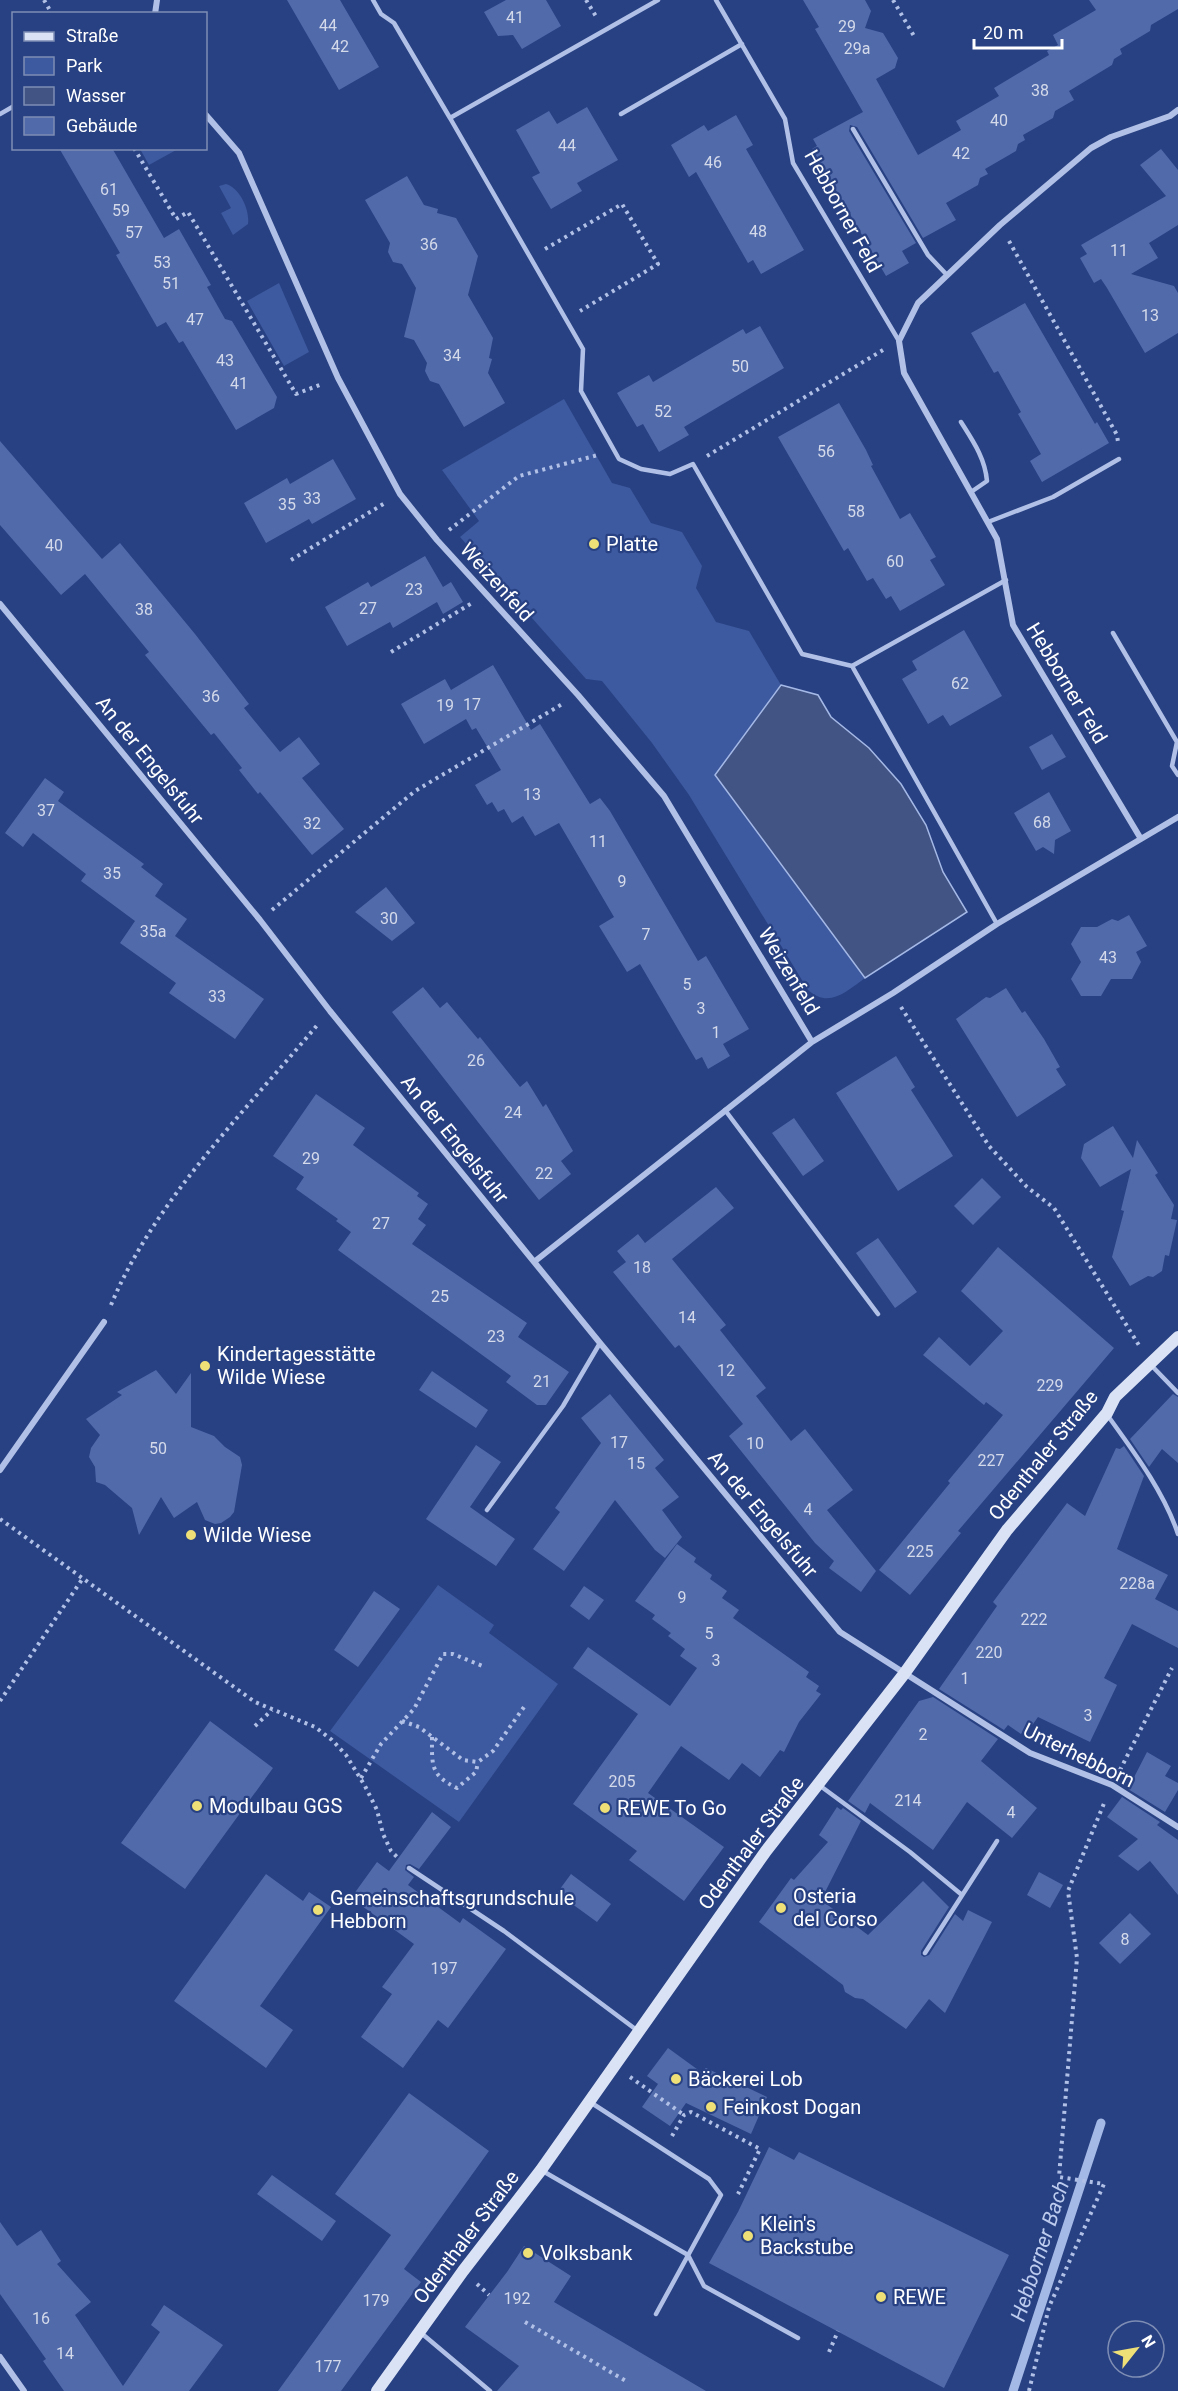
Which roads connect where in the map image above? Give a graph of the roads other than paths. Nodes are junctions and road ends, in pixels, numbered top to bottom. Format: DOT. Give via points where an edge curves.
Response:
graph roads {
  1 [pos="373,0"];
  2 [pos="658,0"];
  3 [pos="716,0"];
  4 [pos="742,44"];
  5 [pos="1177,112"];
  6 [pos="621,114"];
  7 [pos="207,116"];
  8 [pos="450,118"];
  9 [pos="853,129"];
  10 [pos="947,275"];
  11 [pos="899,341"];
  12 [pos="962,422"];
  13 [pos="1119,459"];
  14 [pos="971,492"];
  15 [pos="988,522"];
  16 [pos="1006,580"];
  17 [pos="0,604"];
  18 [pos="1113,633"];
  19 [pos="852,666"];
  20 [pos="1178,775"];
  21 [pos="1178,817"];
  22 [pos="1142,839"];
  23 [pos="997,924"];
  24 [pos="812,1042"];
  25 [pos="725,1110"];
  26 [pos="534,1262"];
  27 [pos="878,1314"];
  28 [pos="104,1322"];
  29 [pos="1178,1337"];
  30 [pos="600,1343"];
  31 [pos="1150,1364"];
  32 [pos="1178,1393"];
  33 [pos="1107,1413"];
  34 [pos="0,1470"];
  35 [pos="487,1510"];
  36 [pos="1177,1527"];
  37 [pos="1178,1534"];
  38 [pos="904,1674"];
  39 [pos="819,1785"];
  40 [pos="1178,1827"];
  41 [pos="997,1841"];
  42 [pos="409,1868"];
  43 [pos="962,1895"];
  44 [pos="925,1953"];
  45 [pos="638,2031"];
  46 [pos="590,2102"];
  47 [pos="542,2170"];
  48 [pos="688,2255"];
  49 [pos="656,2314"];
  50 [pos="420,2332"];
  51 [pos="798,2338"];
  52 [pos="0,2357"];
  53 [pos="24,2391"];
  54 [pos="377,2391"];
  55 [pos="490,2391"];
  1 -- 8 [label="lane" via="381,14 394,23"];
  2 -- 8 [label="lane"];
  3 -- 4 [label="lane, Hebborner Feld"];
  4 -- 6 [label="lane"];
  4 -- 11 [label="lane, Hebborner Feld" via="785,119 793,163"];
  5 -- 10 [label="street" via="1091,148"];
  7 -- 24 [label="street, Weizenfeld" via="239,153 338,378 400,494 664,796"];
  8 -- 19 [label="lane" via="583,349 580,391 619,459 641,469 670,474 693,464 802,654"];
  9 -- 10 [label="lane" via="928,255"];
  10 -- 11 [label="street" via="918,303"];
  11 -- 14 [label="street, Hebborner Feld" via="904,373"];
  12 -- 14 [label="lane" via="987,471 987,481"];
  13 -- 15 [label="lane" via="1053,497"];
  14 -- 15 [label="street, Hebborner Feld"];
  15 -- 16 [label="street, Hebborner Feld" via="998,539"];
  16 -- 19 [label="lane"];
  16 -- 22 [label="street, Hebborner Feld" via="1013,626"];
  17 -- 26 [label="street, An der Engelsfuhr"];
  18 -- 20 [label="lane" via="1177,742 1172,766"];
  19 -- 23 [label="lane"];
  21 -- 22 [label="street"];
  22 -- 23 [label="street"];
  23 -- 24 [label="street, Weizenfeld"];
  24 -- 25 [label="street, Weizenfeld"];
  25 -- 26 [label="street, Weizenfeld"];
  25 -- 27 [label="lane"];
  26 -- 30 [label="street, An der Engelsfuhr"];
  28 -- 34 [label="street"];
  29 -- 31 [label="main road, Odenthaler Straße"];
  30 -- 35 [label="lane" via="563,1406"];
  30 -- 38 [label="street, An der Engelsfuhr" via="840,1632"];
  31 -- 32 [label="lane"];
  31 -- 33 [label="main road, Odenthaler Straße" via="1115,1397"];
  33 -- 36 [label="lane"];
  33 -- 38 [label="main road, Odenthaler Straße" via="1007,1530"];
  36 -- 37 [label="lane"];
  38 -- 39 [label="main road, Odenthaler Straße"];
  38 -- 40 [label="street, Unterhebborn" via="1030,1752 1112,1785"];
  39 -- 43 [label="lane"];
  39 -- 45 [label="main road, Odenthaler Straße" via="766,1851"];
  41 -- 43 [label="lane"];
  42 -- 45 [label="lane" via="504,1931"];
  43 -- 44 [label="lane"];
  45 -- 46 [label="main road, Odenthaler Straße"];
  46 -- 47 [label="main road, Odenthaler Straße"];
  46 -- 48 [label="lane" via="709,2179 721,2195"];
  47 -- 48 [label="lane"];
  47 -- 50 [label="main road, Odenthaler Straße"];
  48 -- 49 [label="lane"];
  48 -- 51 [label="lane" via="704,2286"];
  50 -- 54 [label="main road, Odenthaler Straße"];
  50 -- 55 [label="lane"];
  52 -- 53 [label="street"];
}
